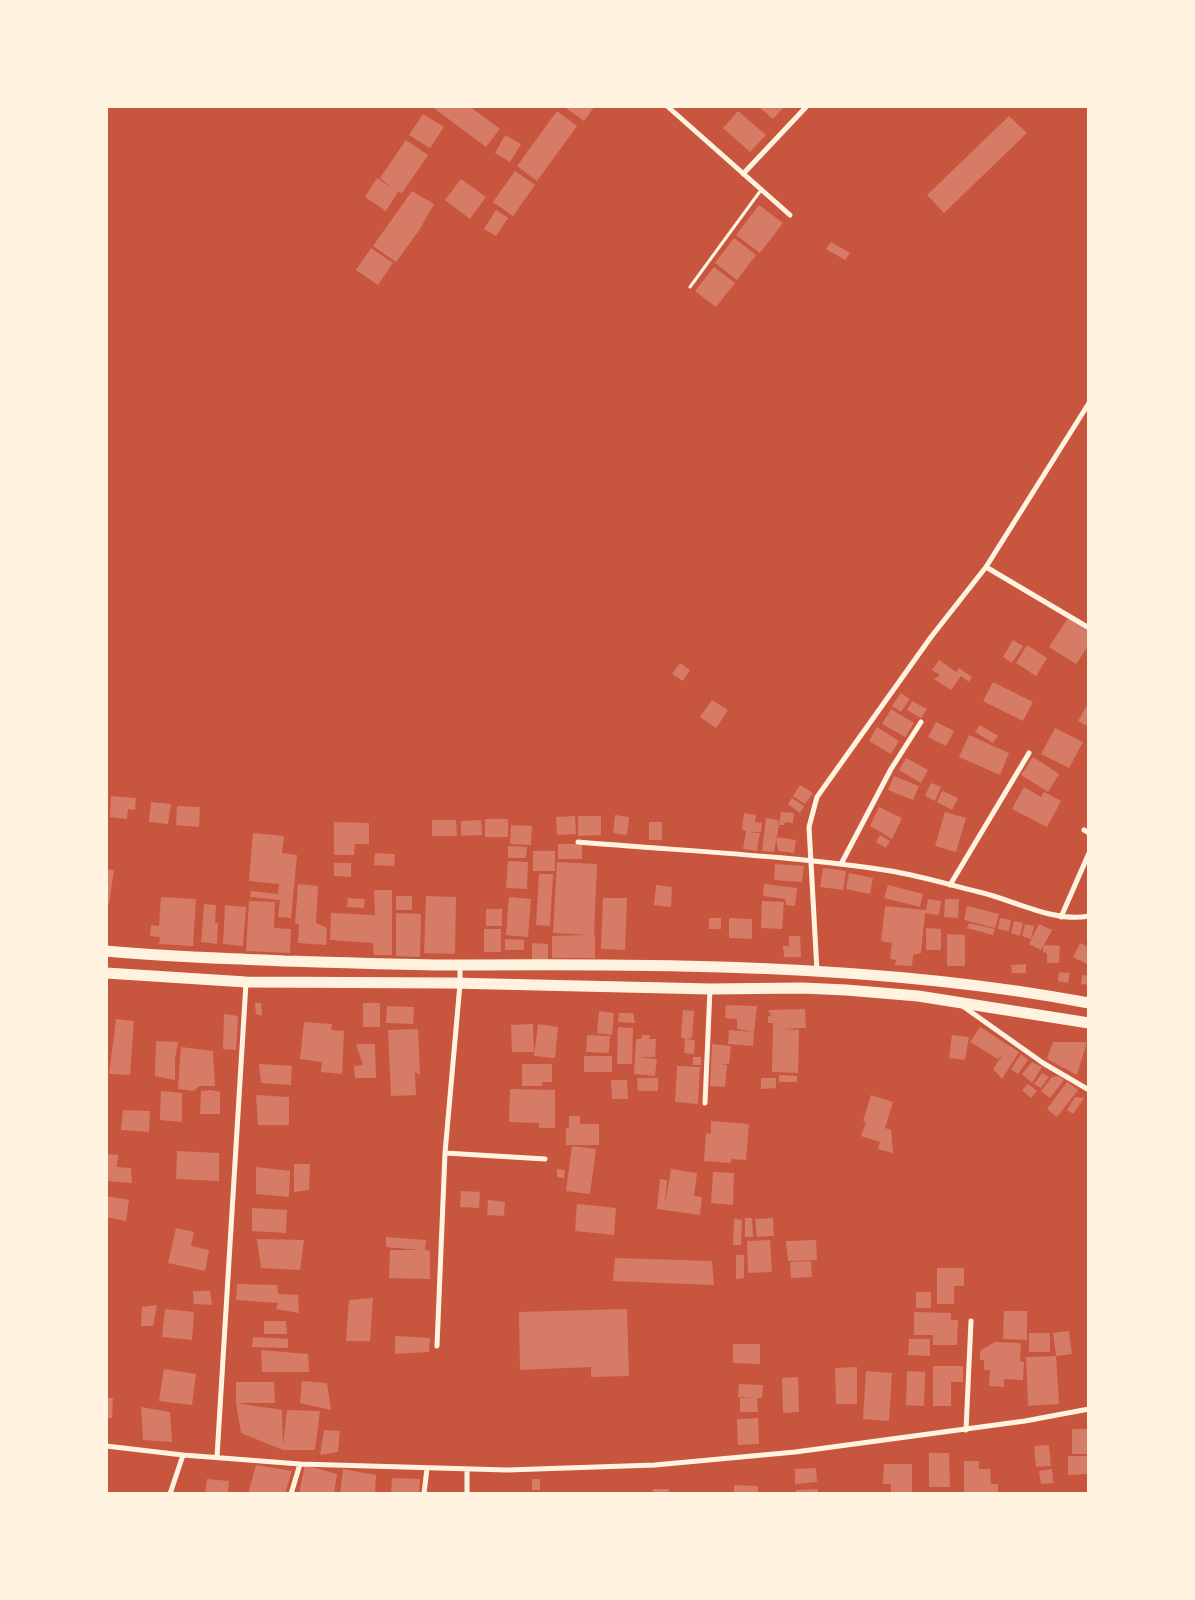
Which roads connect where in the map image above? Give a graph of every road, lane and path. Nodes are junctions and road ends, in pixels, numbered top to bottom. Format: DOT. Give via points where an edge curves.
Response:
graph roads {
  1 [pos="667,106"];
  2 [pos="808,106"];
  3 [pos="744,174"];
  4 [pos="761,189"];
  5 [pos="790,215"];
  6 [pos="690,287"];
  7 [pos="1089,404"];
  8 [pos="986,567"];
  9 [pos="1089,628"];
  10 [pos="921,722"];
  11 [pos="1029,753"];
  12 [pos="578,842"];
  13 [pos="1089,853"];
  14 [pos="810,861"];
  15 [pos="841,864"];
  16 [pos="950,885"];
  17 [pos="1089,916"];
  18 [pos="1061,917"];
  19 [pos="106,951"];
  20 [pos="201,958"];
  21 [pos="460,964"];
  22 [pos="817,971"];
  23 [pos="106,973"];
  24 [pos="900,978"];
  25 [pos="198,979"];
  26 [pos="246,982"];
  27 [pos="460,984"];
  28 [pos="710,989"];
  29 [pos="897,994"];
  30 [pos="957,1002"];
  31 [pos="1089,1003"];
  32 [pos="1089,1023"];
  33 [pos="1089,1090"];
  34 [pos="705,1103"];
  35 [pos="445,1153"];
  36 [pos="545,1159"];
  37 [pos="971,1321"];
  38 [pos="437,1346"];
  39 [pos="1089,1409"];
  40 [pos="966,1430"];
  41 [pos="106,1446"];
  42 [pos="184,1455"];
  43 [pos="217,1457"];
  44 [pos="300,1464"];
  45 [pos="426,1468"];
  46 [pos="467,1469"];
  47 [pos="170,1494"];
  48 [pos="291,1494"];
  49 [pos="424,1494"];
  50 [pos="467,1494"];
  1 -- 3 [label="street"];
  2 -- 3 [label="street"];
  3 -- 4 [label="street"];
  4 -- 5 [label="street"];
  4 -- 6 [label="lane"];
  7 -- 8 [label="street"];
  8 -- 9 [label="street"];
  8 -- 14 [label="street" via="931,637 817,797 809,827"];
  10 -- 15 [label="street" via="891,769"];
  11 -- 16 [label="street"];
  12 -- 14 [label="street"];
  13 -- 18 [label="street"];
  14 -- 15 [label="street"];
  14 -- 22 [label="street"];
  15 -- 16 [label="street"];
  16 -- 18 [label="street"];
  17 -- 18 [label="street"];
  19 -- 20 [label="highway"];
  20 -- 21 [label="highway"];
  20 -- 25 [label="highway"];
  21 -- 22 [label="highway"];
  21 -- 27 [label="street"];
  22 -- 24 [label="highway"];
  23 -- 25 [label="highway"];
  24 -- 29 [label="highway"];
  24 -- 31 [label="highway" via="969,984"];
  25 -- 26 [label="highway"];
  26 -- 27 [label="highway"];
  26 -- 43 [label="street"];
  27 -- 28 [label="highway"];
  27 -- 35 [label="street"];
  28 -- 29 [label="highway" via="802,988"];
  28 -- 34 [label="street"];
  29 -- 30 [label="highway"];
  30 -- 32 [label="highway"];
  30 -- 33 [label="street" via="1043,1063"];
  35 -- 36 [label="street"];
  35 -- 38 [label="street"];
  37 -- 40 [label="street"];
  39 -- 40 [label="street"];
  40 -- 46 [label="street" via="795,1452 655,1465"];
  41 -- 42 [label="street"];
  42 -- 43 [label="street"];
  42 -- 47 [label="street"];
  43 -- 44 [label="street"];
  44 -- 45 [label="street"];
  44 -- 48 [label="street"];
  45 -- 46 [label="street"];
  45 -- 49 [label="street"];
  46 -- 50 [label="street"];
}
